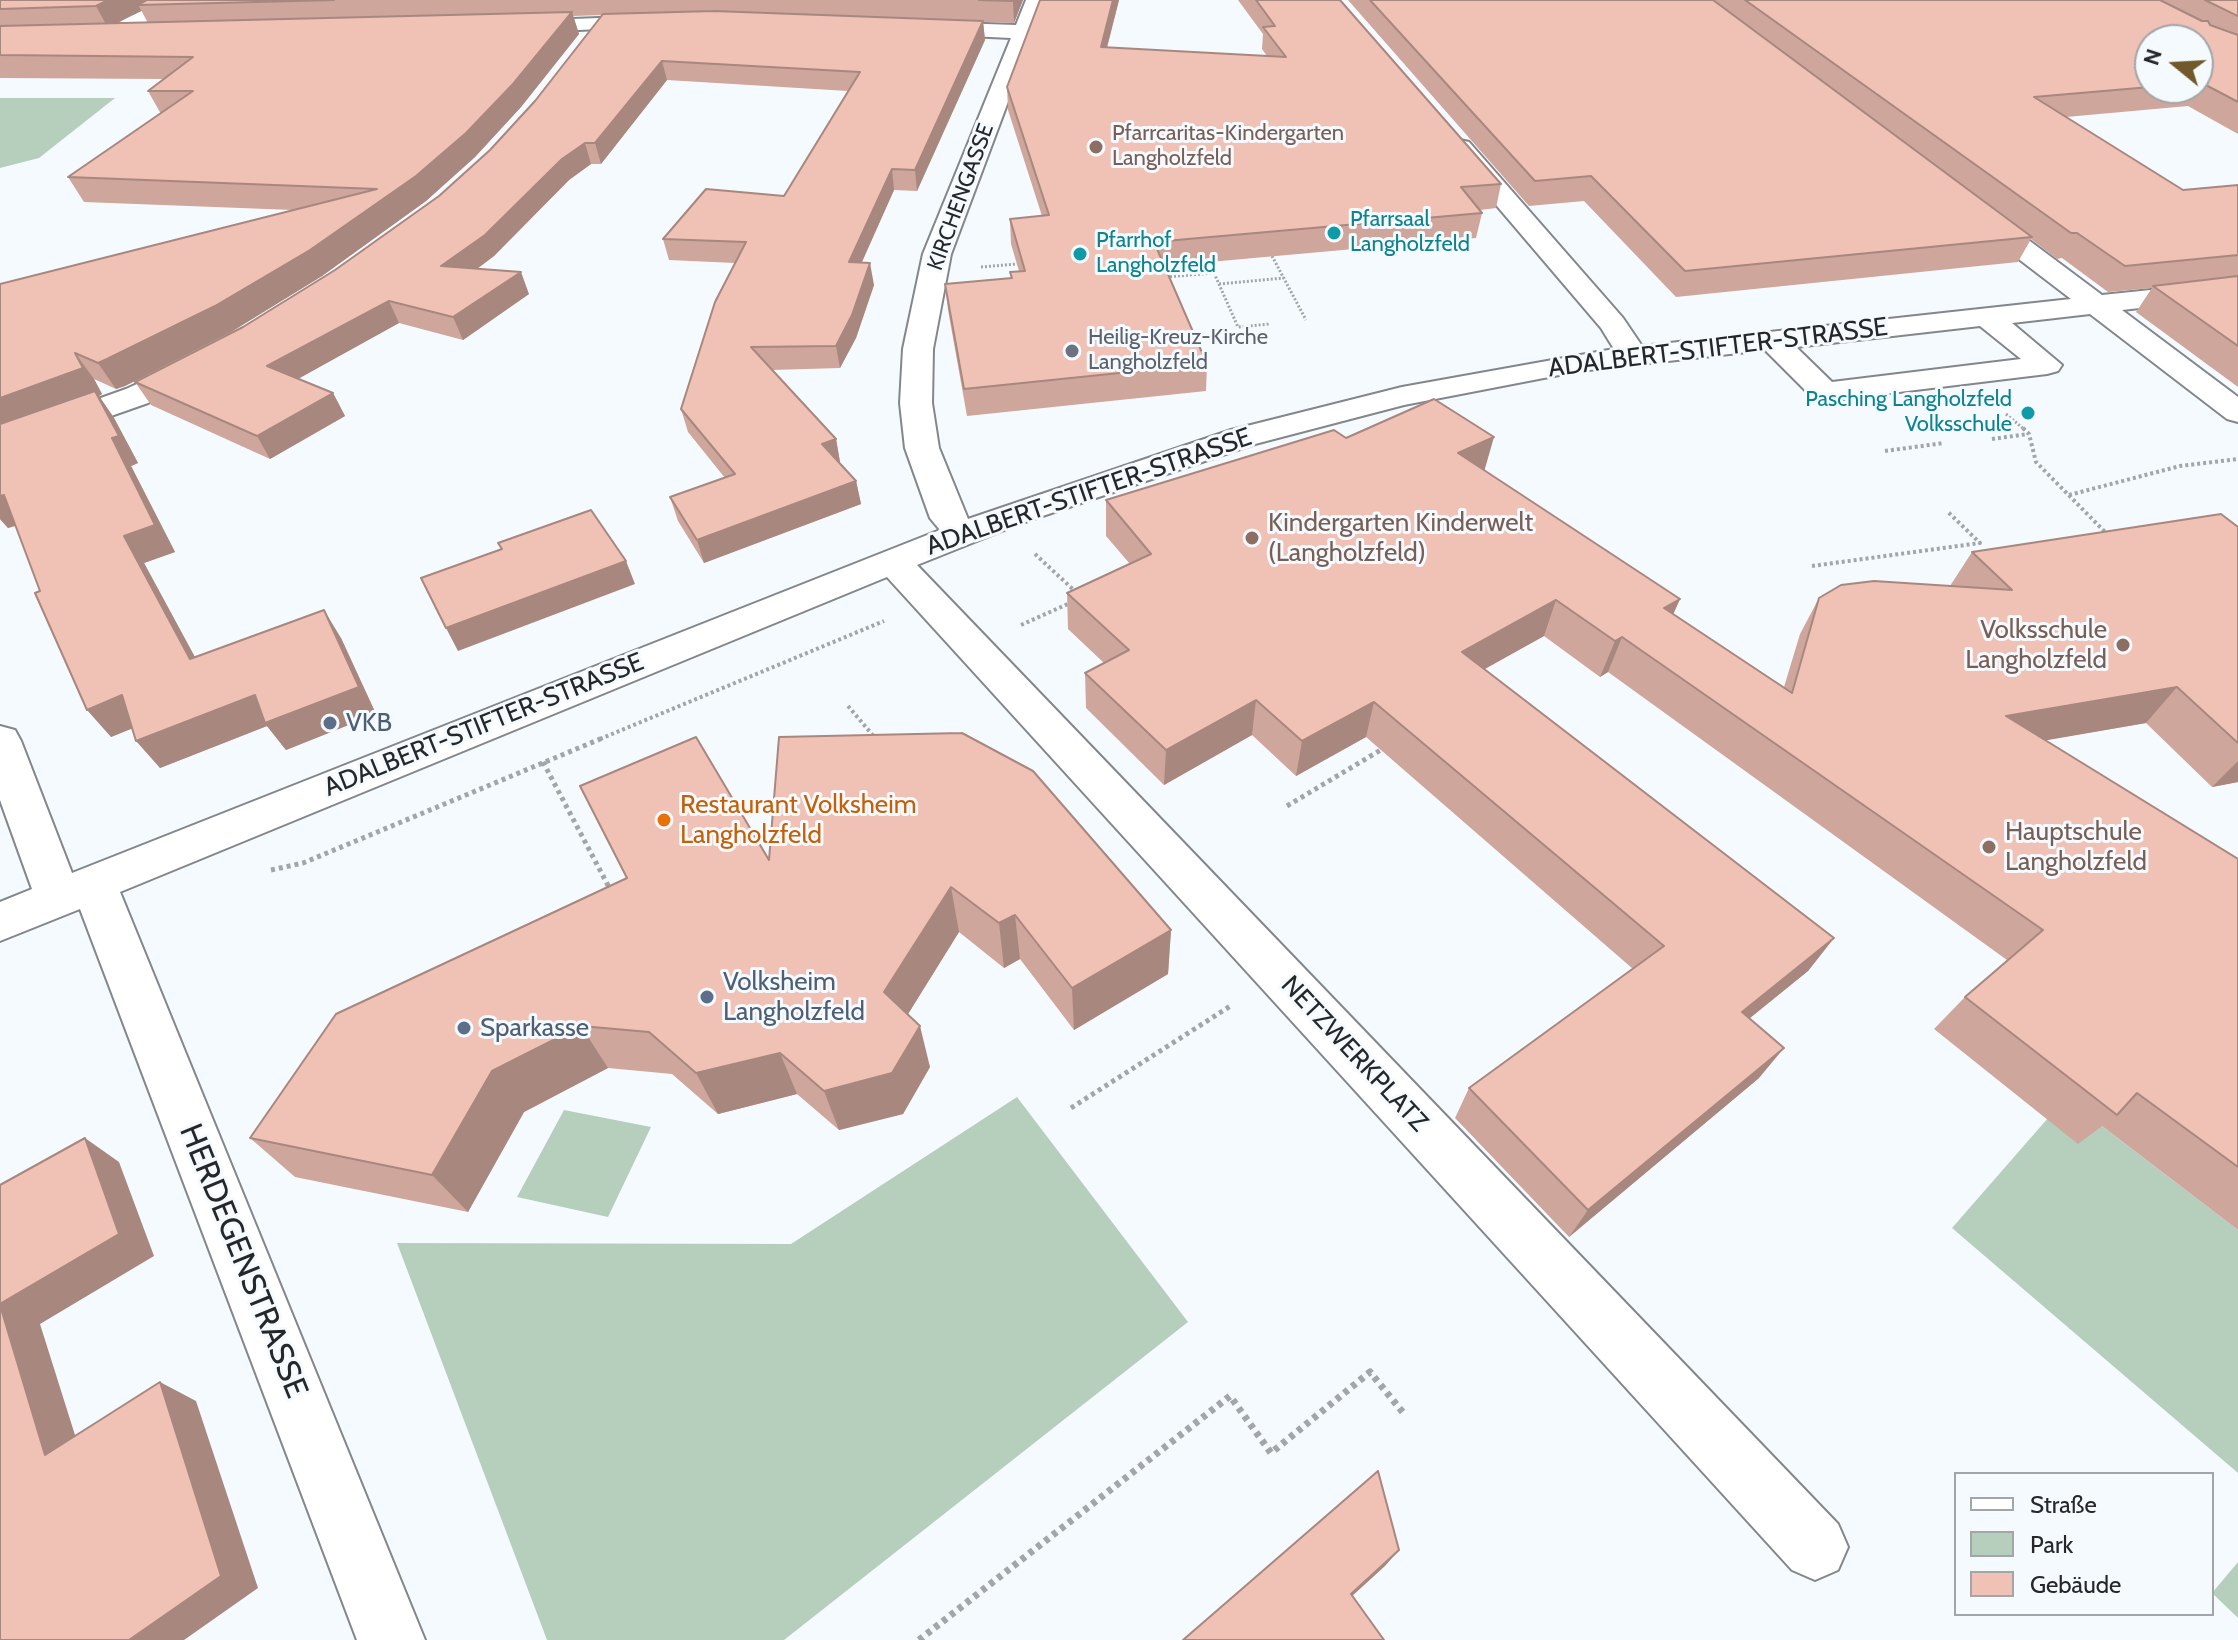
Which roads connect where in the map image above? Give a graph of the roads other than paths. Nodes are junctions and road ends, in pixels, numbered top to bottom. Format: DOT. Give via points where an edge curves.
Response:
graph roads {
  1 [pos="180,0"];
  2 [pos="1036,0"];
  3 [pos="678,22"];
  4 [pos="601,24"];
  5 [pos="501,27"];
  6 [pos="901,27"];
  7 [pos="1023,32"];
  8 [pos="158,36"];
  9 [pos="112,37"];
  10 [pos="84,38"];
  11 [pos="588,44"];
  12 [pos="1445,129"];
  13 [pos="1955,198"];
  14 [pos="2238,289"];
  15 [pos="2096,303"];
  16 [pos="1985,316"];
  17 [pos="1772,341"];
  18 [pos="219,354"];
  19 [pos="1633,356"];
  20 [pos="2238,412"];
  21 [pos="0,445"];
  22 [pos="963,534"];
  23 [pos="893,562"];
  24 [pos="0,741"];
  25 [pos="76,890"];
  26 [pos="0,922"];
  27 [pos="1815,1547"];
  28 [pos="391,1640"];
  1 -- 9 [label="street"];
  2 -- 7 [label="street, KIRCHENGASSE"];
  3 -- 4 [label="street"];
  4 -- 5 [label="street"];
  4 -- 11 [label="street"];
  6 -- 7 [label="street"];
  7 -- 22 [label="street, KIRCHENGASSE" via="937,254 918,349 916,403 922,448 942,507"];
  8 -- 9 [label="street"];
  9 -- 10 [label="street"];
  12 -- 19 [label="street" via="1613,324"];
  13 -- 15 [label="street"];
  14 -- 15 [label="street, ADALBERT-STIFTER-STRASSE"];
  15 -- 16 [label="street, ADALBERT-STIFTER-STRASSE"];
  15 -- 20 [label="street"];
  16 -- 17 [label="street, ADALBERT-STIFTER-STRASSE"];
  16 -- 17 [label="street" via="2047,365 1825,392"];
  17 -- 19 [label="street, ADALBERT-STIFTER-STRASSE"];
  18 -- 21 [label="street" via="137,396"];
  19 -- 22 [label="street, ADALBERT-STIFTER-STRASSE" via="1526,371 1322,415 1157,464"];
  22 -- 23 [label="street, ADALBERT-STIFTER-STRASSE"];
  23 -- 25 [label="street, ADALBERT-STIFTER-STRASSE"];
  23 -- 27 [label="street, NETZWERKPLATZ"];
  24 -- 25 [label="street, HERDEGENSTRASSE"];
  25 -- 26 [label="street, ADALBERT-STIFTER-STRASSE"];
  25 -- 28 [label="street, HERDEGENSTRASSE"];
}
